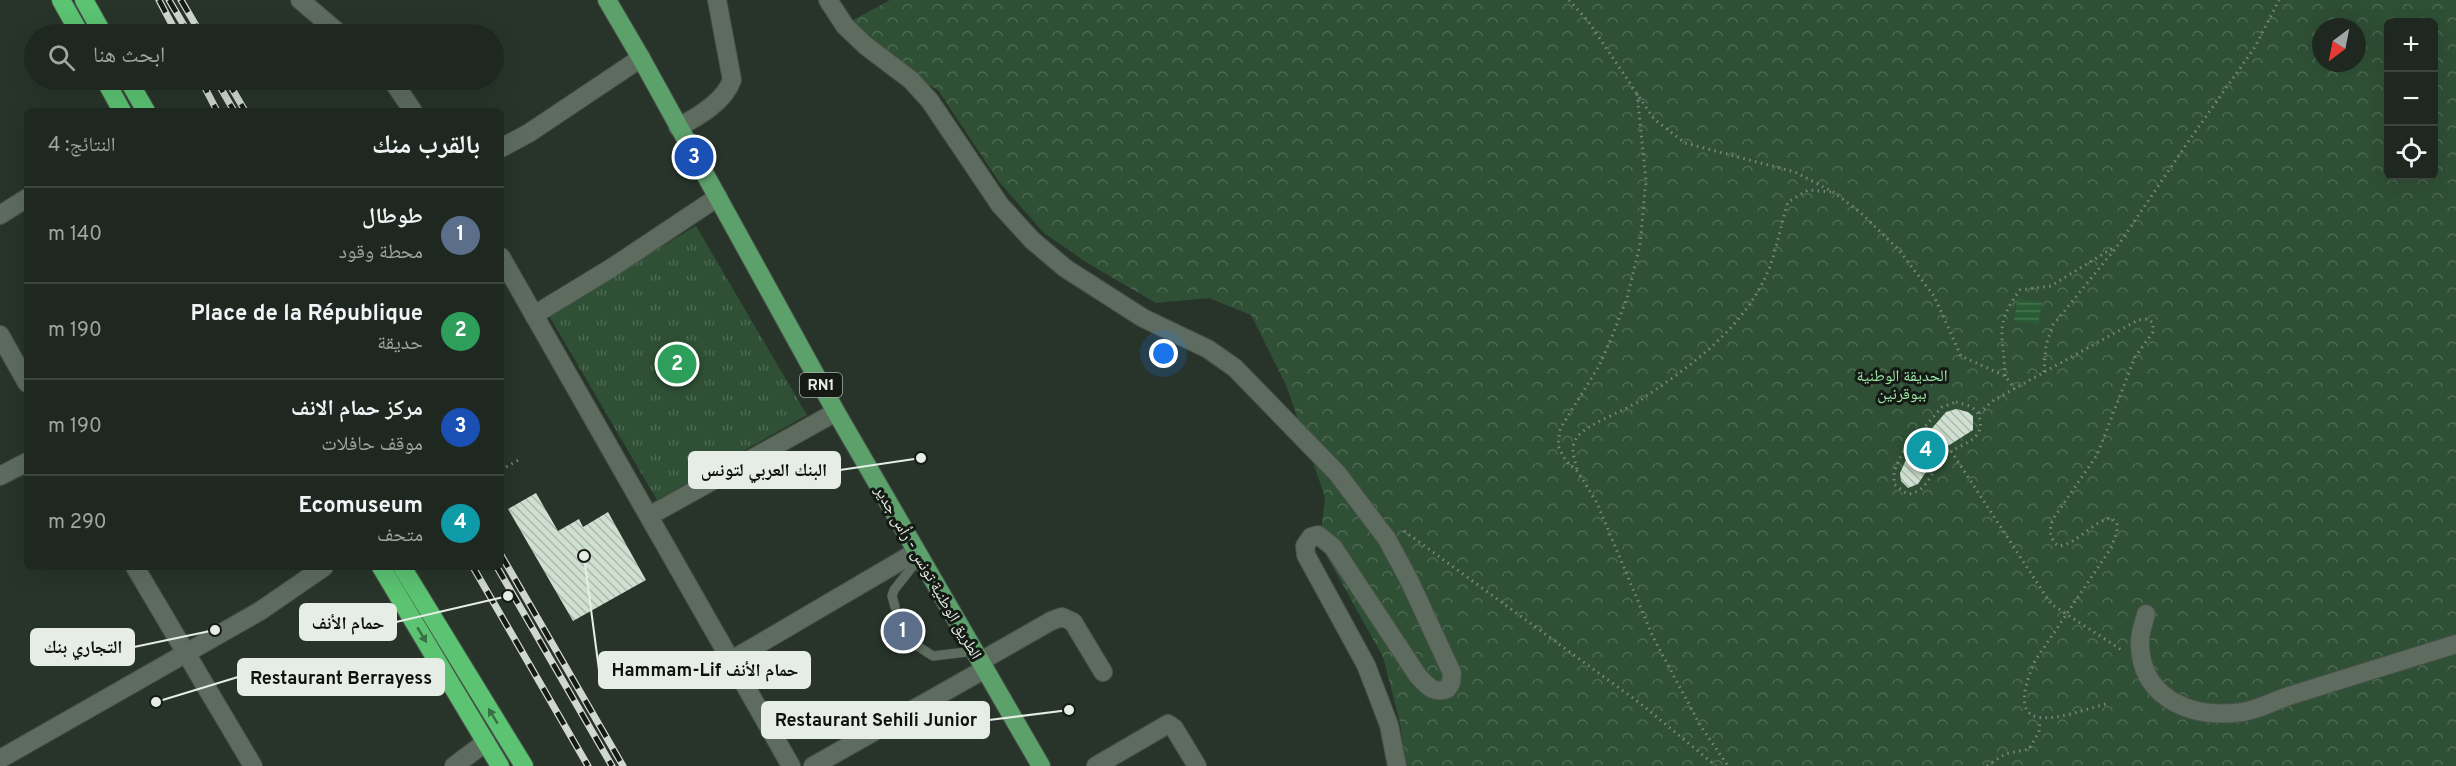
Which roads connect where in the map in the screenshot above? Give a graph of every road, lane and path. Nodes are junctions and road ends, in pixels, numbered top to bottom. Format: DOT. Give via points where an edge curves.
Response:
graph roads {
  1 [pos="61,0"];
  2 [pos="84,0"];
  3 [pos="300,0"];
  4 [pos="607,0"];
  5 [pos="717,0"];
  6 [pos="828,0"];
  7 [pos="1569,0"];
  8 [pos="2279,0"];
  9 [pos="74,24"];
  10 [pos="97,24"];
  11 [pos="328,24"];
  12 [pos="641,58"];
  13 [pos="110,90"];
  14 [pos="134,90"];
  15 [pos="399,90"];
  16 [pos="1637,94"];
  17 [pos="120,108"];
  18 [pos="144,108"];
  19 [pos="411,108"];
  20 [pos="678,127"];
  21 [pos="504,146"];
  22 [pos="1833,192"];
  23 [pos="718,197"];
  24 [pos="24,200"];
  25 [pos="0,215"];
  26 [pos="2119,244"];
  27 [pos="504,262"];
  28 [pos="534,315"];
  29 [pos="0,335"];
  30 [pos="2044,372"];
  31 [pos="2005,376"];
  32 [pos="24,378"];
  33 [pos="2015,389"];
  34 [pos="836,412"];
  35 [pos="1979,413"];
  36 [pos="1951,451"];
  37 [pos="520,459"];
  38 [pos="24,464"];
  39 [pos="504,468"];
  40 [pos="1578,472"];
  41 [pos="0,477"];
  42 [pos="649,516"];
  43 [pos="1404,531"];
  44 [pos="918,554"];
  45 [pos="137,570"];
  46 [pos="320,570"];
  47 [pos="383,570"];
  48 [pos="404,570"];
  49 [pos="895,607"];
  50 [pos="2067,614"];
  51 [pos="2146,614"];
  52 [pos="2456,644"];
  53 [pos="919,647"];
  54 [pos="186,652"];
  55 [pos="2125,652"];
  56 [pos="980,660"];
  57 [pos="730,661"];
  58 [pos="1103,672"];
  59 [pos="2109,703"];
  60 [pos="2040,720"];
  61 [pos="486,742"];
  62 [pos="4,756"];
  63 [pos="253,766"];
  64 [pos="454,766"];
  65 [pos="500,766"];
  66 [pos="524,766"];
  67 [pos="791,766"];
  68 [pos="813,766"];
  69 [pos="1041,766"];
  70 [pos="1096,766"];
  71 [pos="1197,766"];
  72 [pos="1397,766"];
  73 [pos="1716,766"];
  74 [pos="1728,766"];
  75 [pos="1987,766"];
  1 -- 9 [label="highway"];
  2 -- 10 [label="highway"];
  3 -- 11 [label="street"];
  4 -- 12 [label="main road, الطريق الوطنية تونس - رأس جدير / RN1"];
  5 -- 20 [label="street" via="732,80 724,95 695,119"];
  6 -- 72 [label="street" via="845,26 911,80 930,101 1000,205 1032,240 1065,268 1134,312 1208,349 1235,368 1357,496 1387,539 1452,673 1447,689 1431,690 1333,547 1318,535 1311,537 1305,546 1306,555 1366,665 1389,725"];
  7 -- 16 [label="path" via="1588,21"];
  8 -- 26 [label="path" via="2255,47"];
  12 -- 20 [label="main road, الطريق الوطنية تونس - رأس جدير / RN1"];
  12 -- 21 [label="street"];
  13 -- 17 [label="highway"];
  14 -- 18 [label="highway"];
  15 -- 19 [label="street"];
  16 -- 22 [label="path" via="1654,119 1685,143 1795,172"];
  16 -- 40 [label="path" via="1646,180 1640,245 1613,334 1599,366 1560,429 1558,446"];
  20 -- 23 [label="main road, الطريق الوطنية تونس - رأس جدير / RN1"];
  22 -- 31 [label="path" via="1898,249 1934,296 1961,356"];
  22 -- 40 [label="path" via="1808,190 1788,202 1769,268 1731,330 1700,358 1638,402 1578,435 1572,451"];
  23 -- 28 [label="street"];
  23 -- 34 [label="main road, الطريق الوطنية تونس - رأس جدير / RN1"];
  24 -- 25 [label="street"];
  26 -- 30 [label="path" via="2053,325 2046,345"];
  26 -- 31 [label="path" via="2051,286 2020,290 2005,313 2001,328"];
  27 -- 28 [label="street"];
  28 -- 42 [label="street"];
  29 -- 32 [label="street"];
  30 -- 33 [label="path"];
  30 -- 50 [label="path" via="2138,320 2148,318 2153,324 2153,332 2135,357 2097,455 2053,519 2051,539 2058,546 2067,545 2102,520 2111,518 2117,523 2111,548"];
  31 -- 33 [label="path"];
  33 -- 35 [label="path"];
  34 -- 42 [label="street"];
  34 -- 44 [label="main road, الطريق الوطنية تونس - رأس جدير / RN1"];
  35 -- 36 [label="path" via="1978,433"];
  35 -- 36 [label="path" via="1956,402 1942,407 1908,441 1894,471 1894,484 1907,494 1917,494"];
  36 -- 50 [label="path" via="2051,604"];
  37 -- 39 [label="path"];
  38 -- 41 [label="street"];
  40 -- 74 [label="path" via="1597,503 1653,637 1700,725"];
  42 -- 57 [label="street"];
  43 -- 73 [label="path" via="1641,704"];
  44 -- 49 [label="lane" via="894,590"];
  44 -- 56 [label="main road, الطريق الوطنية تونس - رأس جدير / RN1"];
  44 -- 57 [label="street"];
  45 -- 54 [label="street"];
  46 -- 54 [label="street" via="260,611"];
  47 -- 61 [label="highway, one-way"];
  66 -- 48 [label="highway, one-way"];
  50 -- 55 [label="path"];
  50 -- 60 [label="path" via="2026,682 2025,707"];
  51 -- 52 [label="street" via="2140,639 2141,656 2146,674 2159,693 2177,705 2220,714 2257,708"];
  53 -- 56 [label="lane" via="933,656"];
  54 -- 62 [label="street"];
  54 -- 63 [label="street"];
  56 -- 58 [label="street" via="1062,617 1073,622"];
  56 -- 68 [label="street"];
  56 -- 69 [label="main road, الطريق الوطنية تونس - رأس جدير / RN1"];
  57 -- 67 [label="street"];
  59 -- 60 [label="path"];
  60 -- 75 [label="path" via="2039,732 2029,749 2005,754"];
  61 -- 64 [label="street"];
  61 -- 65 [label="highway"];
  70 -- 71 [label="street" via="1168,724"];
}
